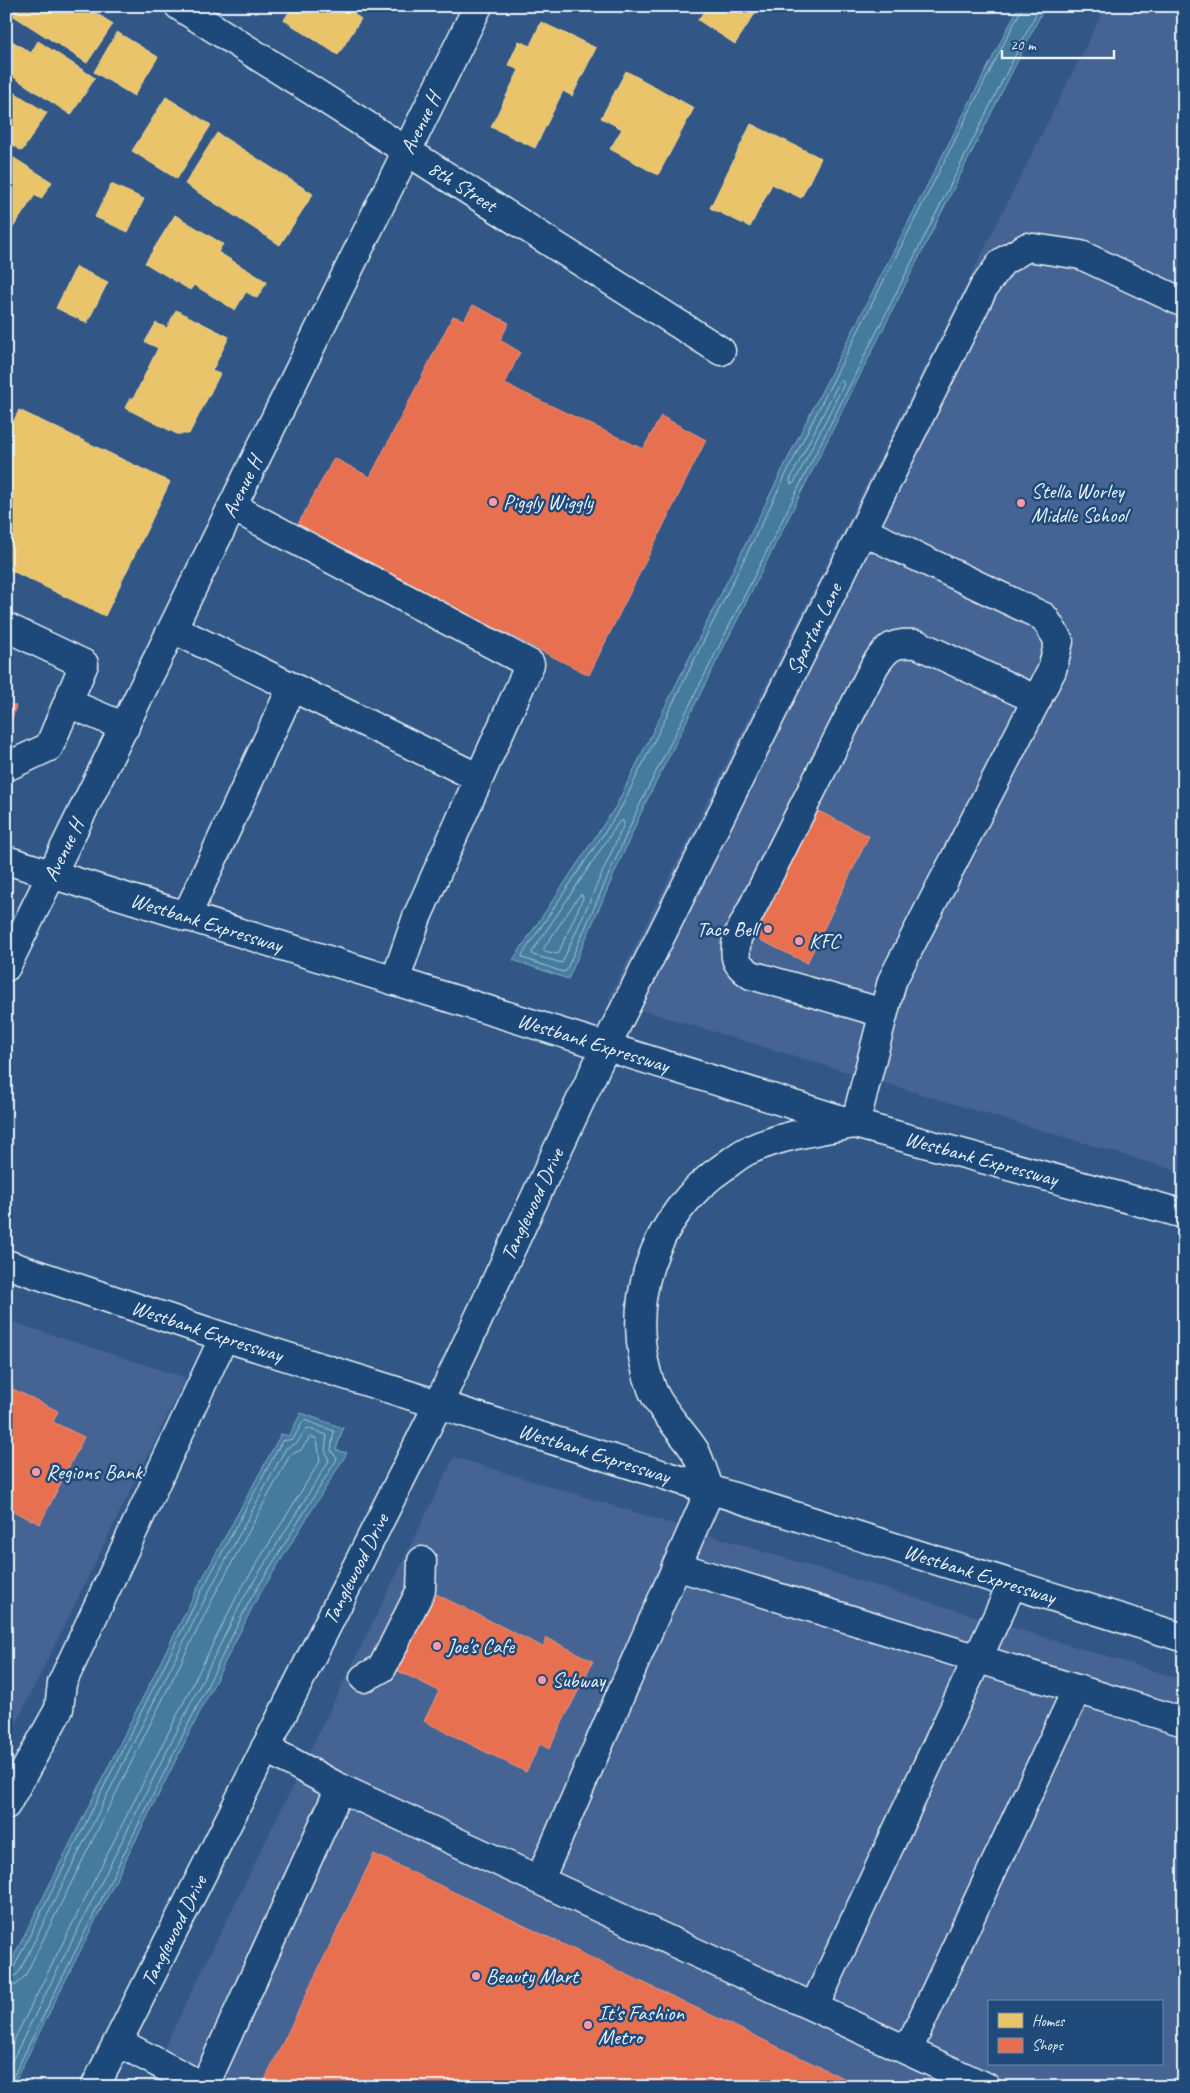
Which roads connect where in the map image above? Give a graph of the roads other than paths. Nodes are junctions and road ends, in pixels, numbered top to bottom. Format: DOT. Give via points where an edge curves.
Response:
graph roads {
  1 [pos="179,6"];
  2 [pos="478,6"];
  3 [pos="406,153"];
  4 [pos="1184,303"];
  5 [pos="720,351"];
  6 [pos="233,507"];
  7 [pos="863,531"];
  8 [pos="6,627"];
  9 [pos="173,629"];
  10 [pos="292,687"];
  11 [pos="1037,700"];
  12 [pos="68,703"];
  13 [pos="125,727"];
  14 [pos="6,767"];
  15 [pos="479,778"];
  16 [pos="6,860"];
  17 [pos="52,875"];
  18 [pos="186,917"];
  19 [pos="6,968"];
  20 [pos="395,981"];
  21 [pos="884,1013"];
  22 [pos="606,1046"];
  23 [pos="855,1124"];
  24 [pos="1184,1214"];
  25 [pos="6,1264"];
  26 [pos="224,1337"];
  27 [pos="438,1405"];
  28 [pos="710,1490"];
  29 [pos="422,1561"];
  30 [pos="676,1566"];
  31 [pos="1012,1586"];
  32 [pos="1184,1638"];
  33 [pos="978,1658"];
  34 [pos="364,1678"];
  35 [pos="1077,1689"];
  36 [pos="1184,1722"];
  37 [pos="266,1748"];
  38 [pos="340,1788"];
  39 [pos="6,1805"];
  40 [pos="540,1879"];
  41 [pos="814,2007"];
  42 [pos="118,2042"];
  43 [pos="908,2050"];
  44 [pos="95,2087"];
  45 [pos="204,2087"];
  46 [pos="986,2087"];
  1 -- 3 [label="main road, 8th Street"];
  2 -- 3 [label="main road, Avenue H"];
  3 -- 5 [label="main road, 8th Street"];
  3 -- 6 [label="main road, Avenue H"];
  4 -- 7 [label="main road, Spartan Lane" via="1081,255 1027,247 1002,262 984,286"];
  6 -- 9 [label="main road, Avenue H"];
  6 -- 15 [label="main road" via="530,664"];
  7 -- 11 [label="main road" via="1044,618 1059,640 1052,670"];
  7 -- 22 [label="main road, Spartan Lane"];
  8 -- 12 [label="main road" via="84,664"];
  9 -- 10 [label="main road"];
  9 -- 13 [label="main road, Avenue H"];
  10 -- 15 [label="main road"];
  10 -- 18 [label="main road"];
  11 -- 21 [label="main road" via="895,974"];
  11 -- 21 [label="main road" via="917,644 898,643 886,649 737,938 735,955 739,966 752,975"];
  12 -- 13 [label="main road"];
  12 -- 14 [label="main road" via="49,746"];
  13 -- 17 [label="main road, Avenue H"];
  15 -- 20 [label="main road" via="417,917"];
  16 -- 17 [label="main road, Westbank Expressway"];
  17 -- 18 [label="main road, Westbank Expressway"];
  17 -- 19 [label="main road, Avenue H"];
  18 -- 20 [label="main road, Westbank Expressway"];
  20 -- 22 [label="main road, Westbank Expressway"];
  21 -- 23 [label="main road"];
  22 -- 23 [label="main road, Westbank Expressway"];
  22 -- 27 [label="main road, Tanglewood Drive"];
  23 -- 24 [label="main road, Westbank Expressway"];
  23 -- 28 [label="main road" via="788,1135 745,1152 704,1180 678,1210 656,1244 644,1281 640,1317 642,1350 652,1390 696,1453"];
  25 -- 26 [label="main road, Westbank Expressway"];
  26 -- 27 [label="main road, Westbank Expressway"];
  26 -- 39 [label="main road" via="62,1683 59,1710"];
  27 -- 28 [label="main road, Westbank Expressway"];
  27 -- 37 [label="main road, Tanglewood Drive"];
  28 -- 30 [label="main road"];
  28 -- 31 [label="main road, Westbank Expressway"];
  29 -- 34 [label="main road" via="421,1590 382,1668"];
  30 -- 33 [label="main road"];
  30 -- 40 [label="main road"];
  31 -- 32 [label="main road, Westbank Expressway"];
  31 -- 33 [label="main road"];
  33 -- 35 [label="main road"];
  33 -- 41 [label="main road"];
  35 -- 36 [label="main road"];
  35 -- 43 [label="main road"];
  37 -- 38 [label="main road"];
  37 -- 42 [label="main road, Tanglewood Drive"];
  38 -- 40 [label="main road"];
  38 -- 45 [label="main road"];
  40 -- 41 [label="main road"];
  41 -- 43 [label="main road"];
  42 -- 44 [label="main road, Tanglewood Drive"];
  42 -- 45 [label="main road"];
  43 -- 46 [label="main road"];
}
